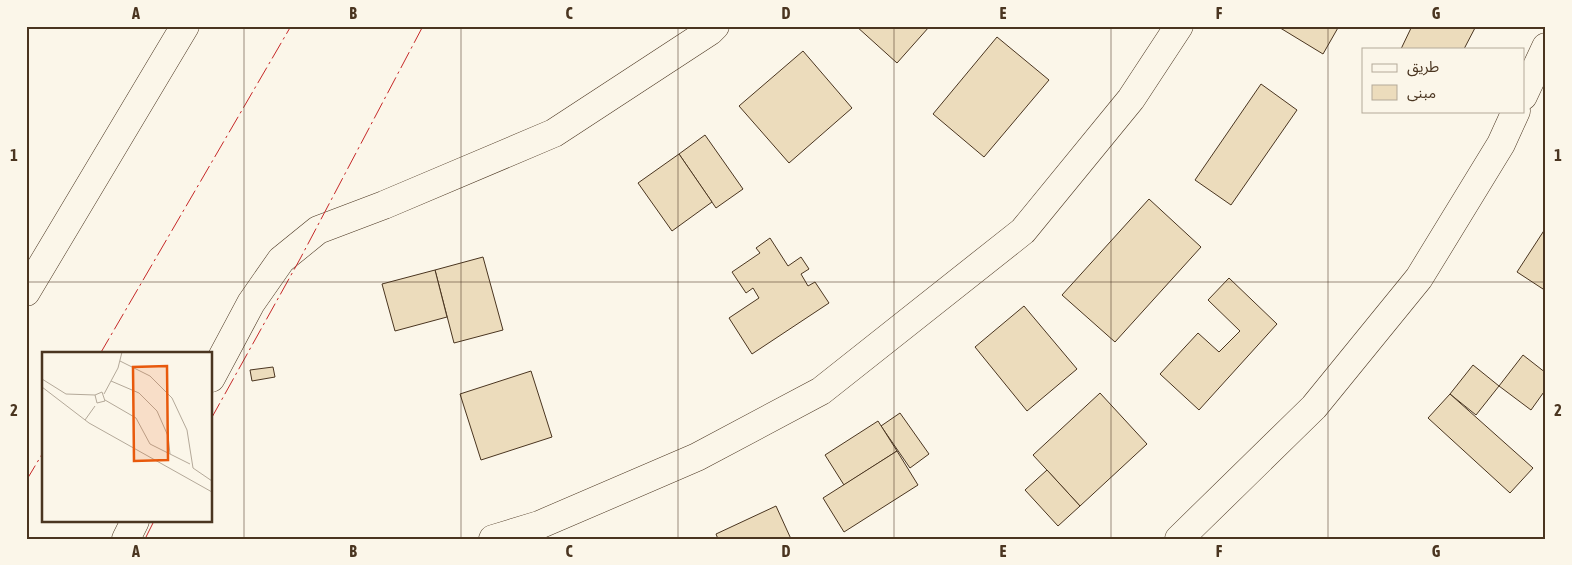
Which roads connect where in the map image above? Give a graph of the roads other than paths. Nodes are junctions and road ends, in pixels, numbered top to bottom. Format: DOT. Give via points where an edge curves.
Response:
graph roads {
  1 [pos="185,26"];
  2 [pos="715,26"];
  3 [pos="1179,26"];
  4 [pos="1546,47"];
  5 [pos="1524,94"];
  6 [pos="1516,112"];
  7 [pos="26,292"];
  8 [pos="212,376"];
  9 [pos="134,522"];
  10 [pos="126,539"];
  11 [pos="493,539"];
  12 [pos="1179,539"];
  1 -- 7 [label="street"];
  2 -- 8 [label="street" via="554,133 318,230 280,260 251,303"];
  3 -- 11 [label="street" via="1131,100 1023,231 821,391 697,457 539,525"];
  4 -- 5 [label="street"];
  6 -- 12 [label="street" via="1500,144 1419,278 1314,407"];
  9 -- 10 [label="street"];
}
